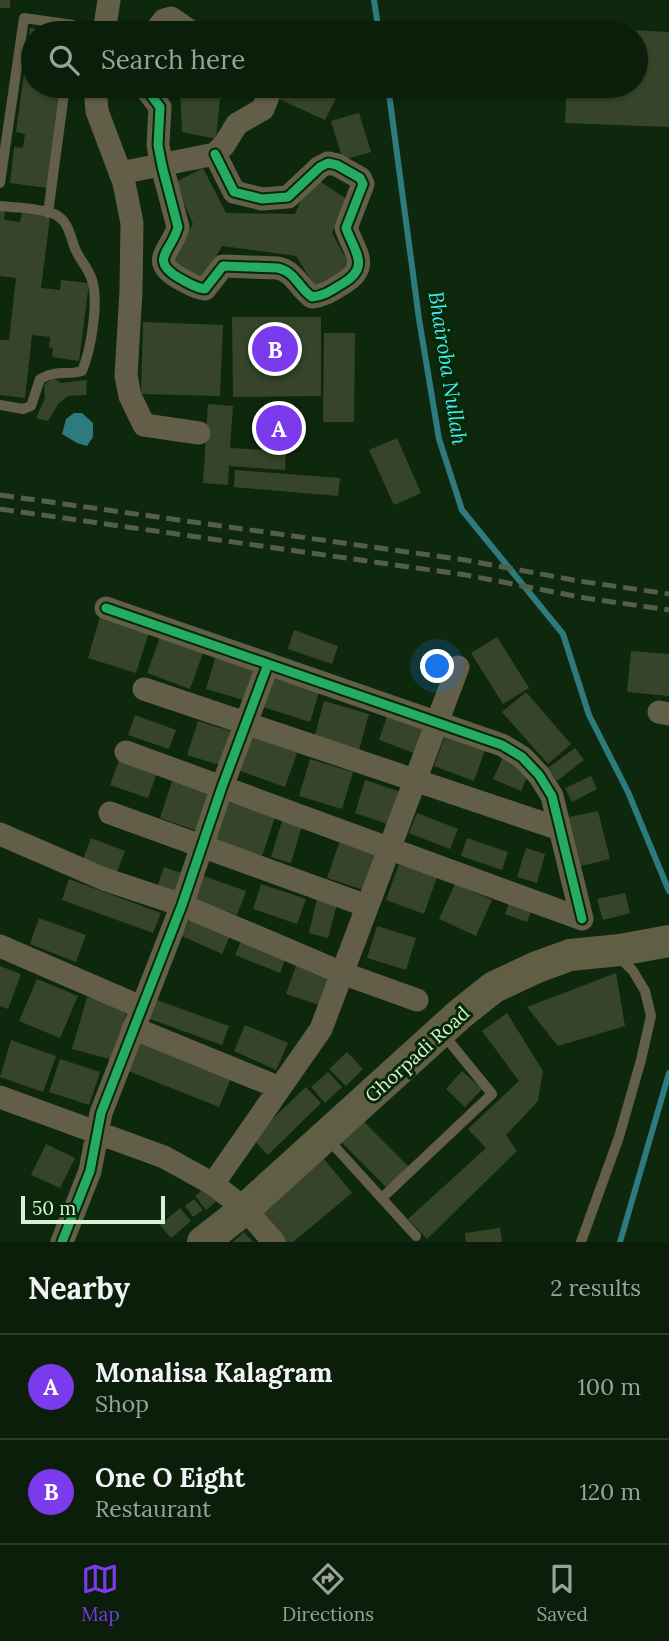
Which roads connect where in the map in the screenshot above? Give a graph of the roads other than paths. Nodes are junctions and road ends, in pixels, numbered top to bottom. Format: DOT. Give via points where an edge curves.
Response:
graph roads {
  1 [pos="109,0"];
  2 [pos="24,21"];
  3 [pos="45,21"];
  4 [pos="106,21"];
  5 [pos="21,39"];
  6 [pos="63,98"];
  7 [pos="96,98"];
  8 [pos="153,98"];
  9 [pos="267,98"];
  10 [pos="215,154"];
  11 [pos="162,166"];
  12 [pos="120,173"];
  13 [pos="0,183"];
  14 [pos="0,206"];
  15 [pos="48,213"];
  16 [pos="0,405"];
  17 [pos="199,433"];
  18 [pos="106,608"];
  19 [pos="268,664"];
  20 [pos="458,667"];
  21 [pos="144,689"];
  22 [pos="437,722"];
  23 [pos="246,723"];
  24 [pos="126,752"];
  25 [pos="415,780"];
  26 [pos="222,787"];
  27 [pos="110,813"];
  28 [pos="560,829"];
  29 [pos="0,834"];
  30 [pos="202,846"];
  31 [pos="389,848"];
  32 [pos="182,905"];
  33 [pos="367,906"];
  34 [pos="669,941"];
  35 [pos="0,946"];
  36 [pos="616,951"];
  37 [pos="342,973"];
  38 [pos="416,1000"];
  39 [pos="137,1017"];
  40 [pos="441,1031"];
  41 [pos="280,1088"];
  42 [pos="0,1097"];
  43 [pos="97,1133"];
  44 [pos="325,1136"];
  45 [pos="214,1184"];
  46 [pos="382,1198"];
  47 [pos="245,1209"];
  48 [pos="416,1236"];
  49 [pos="62,1242"];
  50 [pos="204,1242"];
  51 [pos="274,1242"];
  52 [pos="581,1242"];
  1 -- 4 [label="street"];
  2 -- 3 [label="lane"];
  5 -- 13 [label="lane"];
  6 -- 15 [label="lane"];
  7 -- 12 [label="street"];
  8 -- 11 [label="street" via="160,107"];
  9 -- 10 [label="street" via="263,109 237,124"];
  10 -- 11 [label="street"];
  10 -- 11 [label="street" via="234,192 262,199 288,197 328,163 360,178 362,191 346,228 359,260 355,276 312,297 293,275 278,268 223,266 205,289 167,271 163,256 178,227"];
  11 -- 12 [label="street"];
  12 -- 17 [label="street" via="132,223 126,376 130,396 144,425"];
  14 -- 15 [label="lane"];
  15 -- 16 [label="lane" via="55,214 68,229 93,282 87,360 82,371 52,372 40,379 31,406"];
  18 -- 19 [label="street"];
  19 -- 22 [label="street"];
  19 -- 23 [label="street"];
  20 -- 22 [label="street"];
  21 -- 23 [label="street"];
  22 -- 25 [label="street"];
  22 -- 28 [label="street" via="522,757 552,796"];
  23 -- 25 [label="street"];
  23 -- 26 [label="street"];
  24 -- 26 [label="street"];
  25 -- 28 [label="street"];
  25 -- 31 [label="street"];
  26 -- 30 [label="street"];
  26 -- 31 [label="street"];
  27 -- 30 [label="street"];
  28 -- 31 [label="street" via="582,919"];
  29 -- 32 [label="street" via="104,879"];
  30 -- 32 [label="street"];
  30 -- 33 [label="street"];
  31 -- 33 [label="street"];
  32 -- 37 [label="street"];
  32 -- 39 [label="street"];
  33 -- 37 [label="street"];
  34 -- 36 [label="main road, Ghorpadi Road"];
  35 -- 39 [label="street"];
  36 -- 40 [label="main road, Ghorpadi Road" via="570,955 537,967 494,987"];
  36 -- 52 [label="lane" via="645,991 651,1016 619,1138"];
  37 -- 38 [label="street"];
  37 -- 41 [label="street" via="321,1029"];
  39 -- 41 [label="street"];
  39 -- 43 [label="street"];
  40 -- 44 [label="main road, Ghorpadi Road"];
  40 -- 46 [label="lane" via="492,1094"];
  41 -- 45 [label="street"];
  42 -- 43 [label="street"];
  43 -- 45 [label="street" via="164,1157"];
  43 -- 49 [label="street" via="90,1171"];
  44 -- 46 [label="lane"];
  44 -- 47 [label="main road, Ghorpadi Road"];
  45 -- 47 [label="street"];
  46 -- 48 [label="lane"];
  47 -- 50 [label="main road, Ghorpadi Road"];
  47 -- 51 [label="street"];
}
